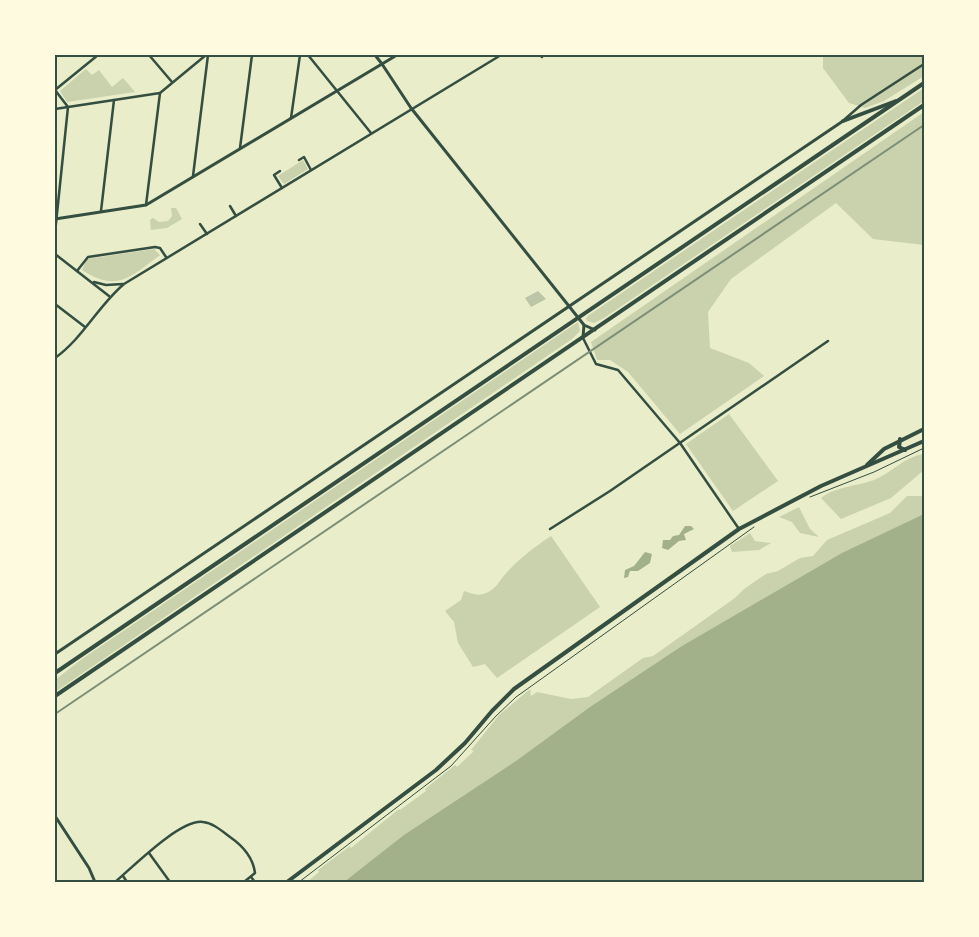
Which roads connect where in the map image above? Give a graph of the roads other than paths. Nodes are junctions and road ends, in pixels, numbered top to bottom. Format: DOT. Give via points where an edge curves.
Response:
graph roads {
  1 [pos="98,55"];
  2 [pos="149,55"];
  3 [pos="252,55"];
  4 [pos="300,55"];
  5 [pos="308,55"];
  6 [pos="375,55"];
  7 [pos="398,55"];
  8 [pos="501,55"];
  9 [pos="205,56"];
  10 [pos="382,64"];
  11 [pos="924,64"];
  12 [pos="172,82"];
  13 [pos="924,84"];
  14 [pos="55,90"];
  15 [pos="337,91"];
  16 [pos="160,93"];
  17 [pos="909,94"];
  18 [pos="114,100"];
  19 [pos="924,105"];
  20 [pos="68,107"];
  21 [pos="411,108"];
  22 [pos="55,109"];
  23 [pos="291,118"];
  24 [pos="843,121"];
  25 [pos="370,133"];
  26 [pos="240,148"];
  27 [pos="299,160"];
  28 [pos="311,170"];
  29 [pos="280,171"];
  30 [pos="194,176"];
  31 [pos="282,188"];
  32 [pos="146,204"];
  33 [pos="230,206"];
  34 [pos="101,211"];
  35 [pos="236,216"];
  36 [pos="56,218"];
  37 [pos="200,224"];
  38 [pos="55,233"];
  39 [pos="207,234"];
  40 [pos="56,257"];
  41 [pos="166,257"];
  42 [pos="77,271"];
  43 [pos="91,280"];
  44 [pos="124,284"];
  45 [pos="110,296"];
  46 [pos="55,304"];
  47 [pos="568,306"];
  48 [pos="578,318"];
  49 [pos="584,325"];
  50 [pos="85,327"];
  51 [pos="595,330"];
  52 [pos="583,338"];
  53 [pos="828,341"];
  54 [pos="55,351"];
  55 [pos="60,355"];
  56 [pos="55,358"];
  57 [pos="924,429"];
  58 [pos="900,439"];
  59 [pos="924,441"];
  60 [pos="680,443"];
  61 [pos="905,450"];
  62 [pos="865,466"];
  63 [pos="550,529"];
  64 [pos="739,529"];
  65 [pos="55,654"];
  66 [pos="55,673"];
  67 [pos="55,696"];
  68 [pos="55,816"];
  69 [pos="150,853"];
  70 [pos="123,876"];
  71 [pos="251,877"];
  72 [pos="95,882"];
  73 [pos="115,882"];
  74 [pos="127,882"];
  75 [pos="170,882"];
  76 [pos="244,882"];
  77 [pos="255,882"];
  78 [pos="287,882"];
  1 -- 14 [label="street"];
  2 -- 12 [label="street"];
  3 -- 26 [label="street"];
  4 -- 23 [label="street"];
  5 -- 15 [label="street"];
  6 -- 10 [label="street"];
  7 -- 10 [label="street"];
  8 -- 21 [label="street"];
  9 -- 12 [label="street"];
  9 -- 30 [label="street"];
  10 -- 15 [label="street"];
  10 -- 21 [label="street"];
  11 -- 24 [label="street" via="861,105"];
  12 -- 16 [label="street"];
  13 -- 17 [label="main road"];
  14 -- 20 [label="street"];
  15 -- 23 [label="street"];
  15 -- 25 [label="street"];
  16 -- 18 [label="street"];
  16 -- 32 [label="street"];
  17 -- 24 [label="main road"];
  17 -- 48 [label="main road"];
  18 -- 20 [label="street"];
  18 -- 34 [label="street"];
  19 -- 51 [label="main road"];
  20 -- 22 [label="street"];
  20 -- 36 [label="street"];
  21 -- 25 [label="street"];
  21 -- 47 [label="street"];
  23 -- 26 [label="street"];
  24 -- 47 [label="street"];
  25 -- 28 [label="street"];
  26 -- 30 [label="street"];
  27 -- 28 [label="street" via="304,157"];
  28 -- 31 [label="street"];
  29 -- 31 [label="street" via="274,175"];
  30 -- 32 [label="street"];
  31 -- 35 [label="street"];
  32 -- 34 [label="street"];
  33 -- 35 [label="street"];
  34 -- 36 [label="street"];
  35 -- 39 [label="street"];
  36 -- 38 [label="street"];
  37 -- 39 [label="street"];
  39 -- 41 [label="street"];
  40 -- 42 [label="street"];
  41 -- 42 [label="street" via="160,248 155,247 88,257"];
  41 -- 44 [label="street"];
  42 -- 43 [label="street"];
  43 -- 44 [label="street" via="106,285"];
  43 -- 45 [label="street"];
  44 -- 45 [label="street"];
  45 -- 50 [label="street"];
  46 -- 50 [label="street"];
  47 -- 48 [label="street"];
  47 -- 65 [label="street"];
  48 -- 49 [label="street"];
  48 -- 66 [label="main road"];
  49 -- 51 [label="street"];
  49 -- 52 [label="street"];
  50 -- 55 [label="street"];
  51 -- 52 [label="main road"];
  52 -- 60 [label="street" via="596,364 618,370"];
  52 -- 67 [label="main road"];
  53 -- 60 [label="street"];
  54 -- 55 [label="street"];
  55 -- 56 [label="street"];
  57 -- 58 [label="main road"];
  58 -- 61 [label="main road" via="899,447"];
  58 -- 62 [label="main road"];
  59 -- 61 [label="main road"];
  60 -- 63 [label="street"];
  60 -- 64 [label="street"];
  61 -- 62 [label="main road"];
  62 -- 64 [label="main road" via="799,496"];
  64 -- 78 [label="main road" via="514,689 436,770"];
  68 -- 72 [label="street"];
  69 -- 70 [label="street"];
  69 -- 71 [label="street" via="184,826 205,822 235,840 253,860 255,873"];
  69 -- 75 [label="street"];
  70 -- 73 [label="street"];
  70 -- 74 [label="street"];
  71 -- 76 [label="street"];
  71 -- 77 [label="street"];
}
